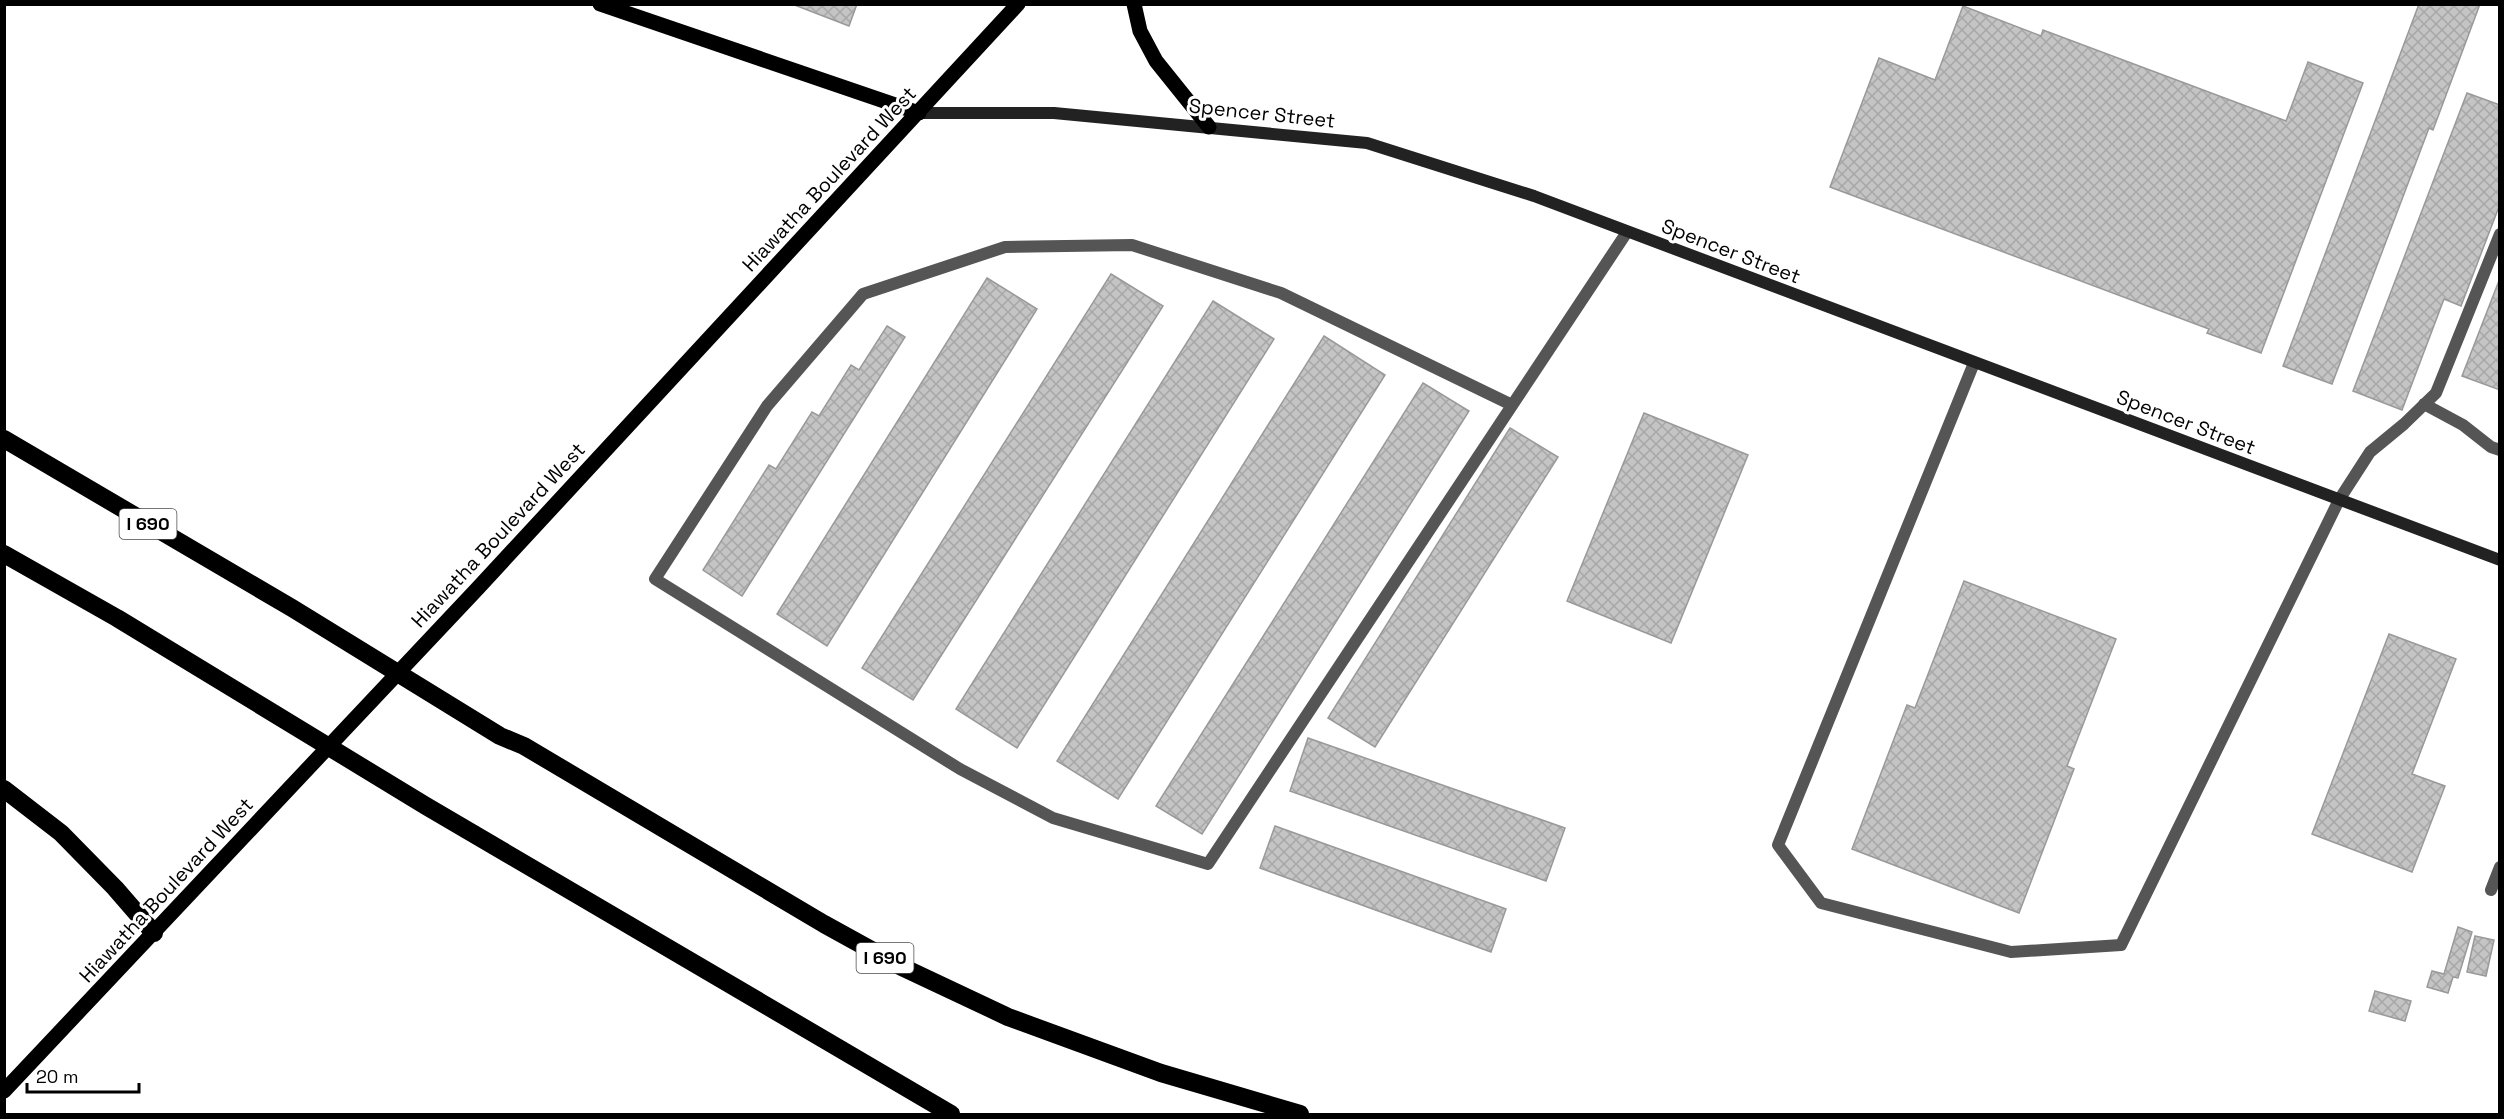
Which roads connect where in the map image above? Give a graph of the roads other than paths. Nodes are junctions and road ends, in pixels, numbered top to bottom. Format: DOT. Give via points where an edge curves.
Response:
graph roads {
  1 [pos="600,4"];
  2 [pos="1018,4"];
  3 [pos="1134,4"];
  4 [pos="919,113"];
  5 [pos="1209,127"];
  6 [pos="1627,232"];
  7 [pos="2499,234"];
  8 [pos="1974,363"];
  9 [pos="2424,404"];
  10 [pos="1512,405"];
  11 [pos="4,439"];
  12 [pos="2499,450"];
  13 [pos="2339,500"];
  14 [pos="4,554"];
  15 [pos="2499,560"];
  16 [pos="4,789"];
  17 [pos="2499,867"];
  18 [pos="2492,890"];
  19 [pos="154,933"];
  20 [pos="4,1091"];
  21 [pos="951,1114"];
  22 [pos="1300,1114"];
  1 -- 4 [label="main road"];
  2 -- 4 [label="main road, Hiawatha Boulevard West"];
  3 -- 5 [label="main road" via="1140,31 1156,61"];
  4 -- 5 [label="main road, Spencer Street" via="1054,113"];
  4 -- 19 [label="main road, Hiawatha Boulevard West"];
  5 -- 6 [label="main road, Spencer Street" via="1367,143 1534,196"];
  6 -- 8 [label="main road, Spencer Street"];
  6 -- 10 [label="lane"];
  7 -- 9 [label="lane" via="2436,393"];
  8 -- 13 [label="main road, Spencer Street"];
  8 -- 13 [label="lane" via="1778,845 1821,903 2011,952 2121,945"];
  9 -- 12 [label="lane"];
  9 -- 13 [label="lane" via="2370,452"];
  10 -- 10 [label="lane" via="1208,864 1053,818 960,769 655,579 767,406 863,294 1005,247 1132,245 1281,292"];
  11 -- 22 [label="highway, I 690" via="500,736 524,746 902,967 1008,1017 1161,1073"];
  13 -- 15 [label="main road, Spencer Street"];
  14 -- 21 [label="highway"];
  16 -- 19 [label="highway" via="61,833"];
  17 -- 18 [label="lane"];
  19 -- 20 [label="main road, Hiawatha Boulevard West"];
}
